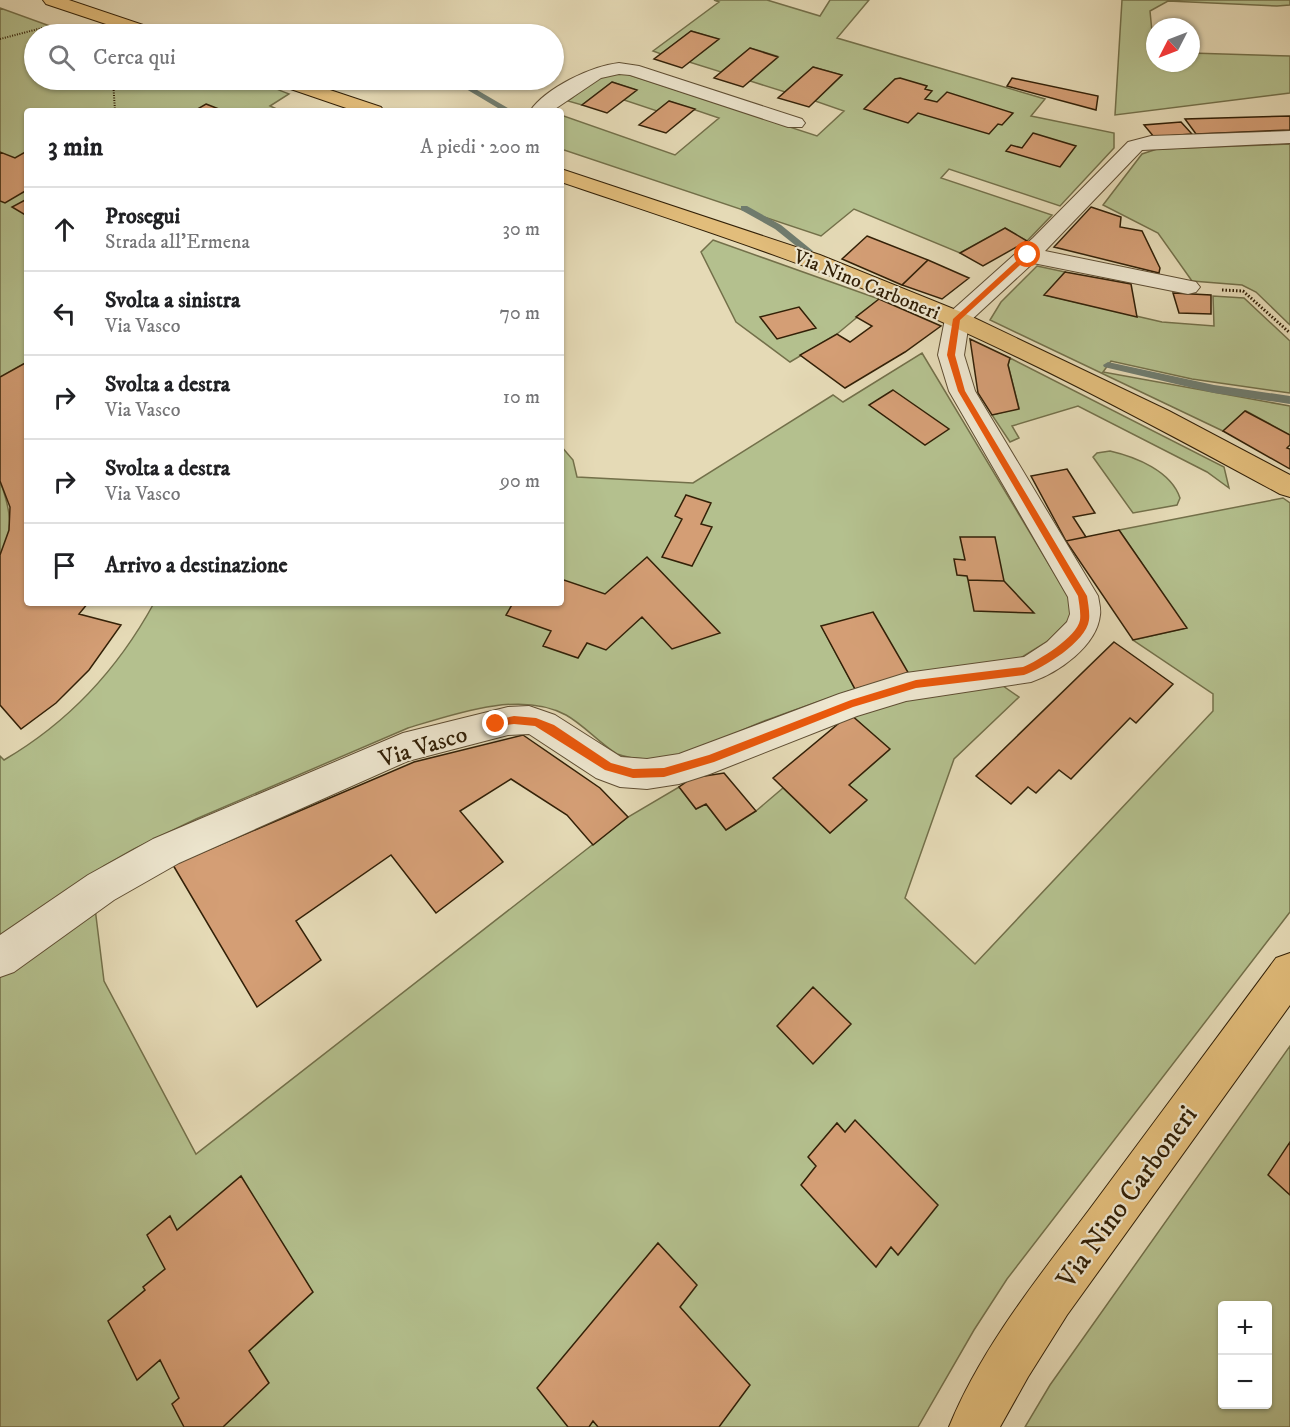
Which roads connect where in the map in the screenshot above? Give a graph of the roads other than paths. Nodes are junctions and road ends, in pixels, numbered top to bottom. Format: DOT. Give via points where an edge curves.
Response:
graph roads {
  1 [pos="52,0"];
  2 [pos="123,24"];
  3 [pos="312,90"];
  4 [pos="365,108"];
  5 [pos="544,108"];
  6 [pos="795,123"];
  7 [pos="1290,137"];
  8 [pos="564,176"];
  9 [pos="1028,255"];
  10 [pos="1188,287"];
  11 [pos="957,319"];
  12 [pos="1290,487"];
  13 [pos="0,958"];
  14 [pos="1290,972"];
  15 [pos="973,1427"];
  1 -- 2 [label="main road"];
  3 -- 4 [label="main road"];
  5 -- 6 [label="street" via="593,73 615,68 632,70"];
  7 -- 9 [label="street" via="1151,142 1135,146"];
  8 -- 11 [label="main road, Via Nino Carboneri" via="812,260"];
  9 -- 10 [label="street"];
  9 -- 11 [label="street"];
  11 -- 12 [label="main road, Via Nino Carboneri" via="1160,417"];
  11 -- 13 [label="street, Via Vasco" via="951,355 962,391 1083,596 1085,614 1081,628 1044,661 1016,673 906,687 664,772 633,774 614,769 550,728 528,720 496,724 403,748 141,863 94,891"];
  14 -- 15 [label="main road, Via Nino Carboneri" via="1051,1299"];
}
